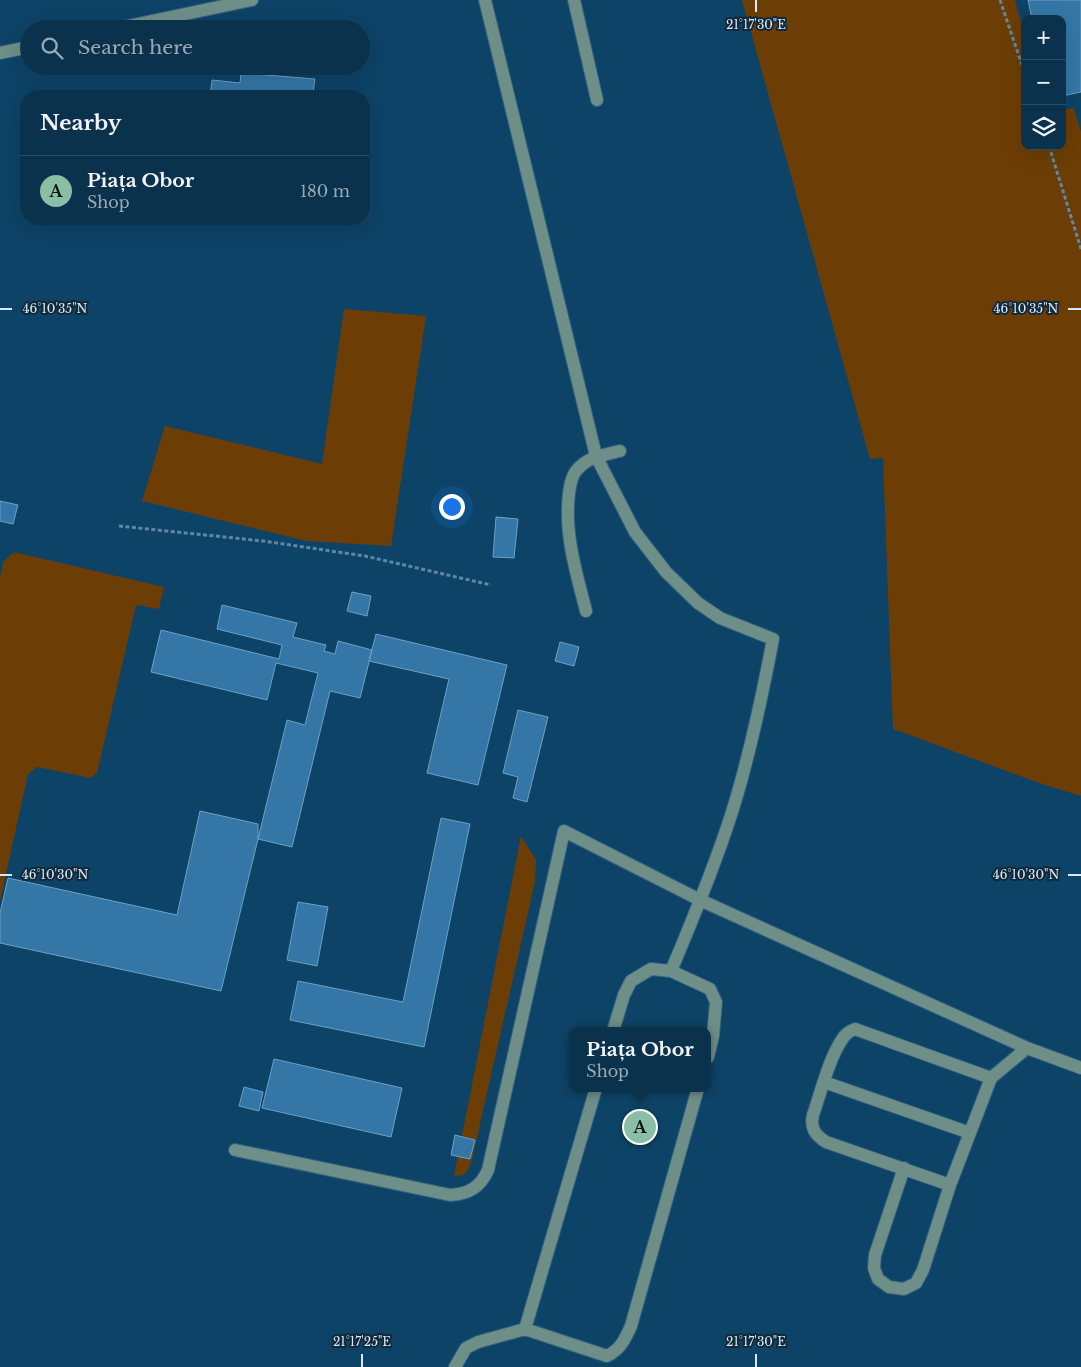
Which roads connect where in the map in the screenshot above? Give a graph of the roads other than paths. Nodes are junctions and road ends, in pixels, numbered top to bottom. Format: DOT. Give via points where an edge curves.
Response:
graph roads {
  1 [pos="252,0"];
  2 [pos="486,0"];
  3 [pos="574,0"];
  4 [pos="157,20"];
  5 [pos="20,49"];
  6 [pos="0,53"];
  7 [pos="597,100"];
  8 [pos="620,451"];
  9 [pos="596,456"];
  10 [pos="586,611"];
  11 [pos="700,900"];
  12 [pos="671,971"];
  13 [pos="614,1027"];
  14 [pos="711,1044"];
  15 [pos="1027,1048"];
  16 [pos="1081,1068"];
  17 [pos="991,1078"];
  18 [pos="824,1082"];
  19 [pos="595,1092"];
  20 [pos="697,1092"];
  21 [pos="970,1132"];
  22 [pos="235,1150"];
  23 [pos="904,1168"];
  24 [pos="950,1185"];
  25 [pos="525,1329"];
  26 [pos="606,1362"];
  27 [pos="455,1367"];
  1 -- 4 [label="street"];
  2 -- 9 [label="street"];
  3 -- 7 [label="street"];
  5 -- 6 [label="street"];
  8 -- 9 [label="street"];
  9 -- 10 [label="street" via="575,472 570,484 568,507 568,536"];
  9 -- 11 [label="street" via="635,532 666,572 698,603 720,618 774,638 756,725 732,812"];
  11 -- 12 [label="street"];
  11 -- 15 [label="street"];
  11 -- 22 [label="street" via="564,831 490,1161 483,1181 470,1191 450,1194"];
  12 -- 13 [label="street" via="651,968 631,981"];
  12 -- 14 [label="street" via="710,989 716,1002"];
  15 -- 16 [label="street"];
  15 -- 17 [label="street"];
  17 -- 18 [label="street" via="855,1029 843,1038"];
  17 -- 21 [label="street"];
  18 -- 21 [label="street"];
  18 -- 23 [label="street" via="811,1124 818,1137"];
  19 -- 25 [label="street"];
  20 -- 26 [label="street" via="631,1326 624,1342"];
  21 -- 24 [label="street"];
  23 -- 24 [label="street"];
  23 -- 24 [label="street" via="875,1255 874,1268 878,1279 889,1287 904,1289 916,1283"];
  25 -- 26 [label="street"];
  25 -- 27 [label="street" via="466,1348"];
}
